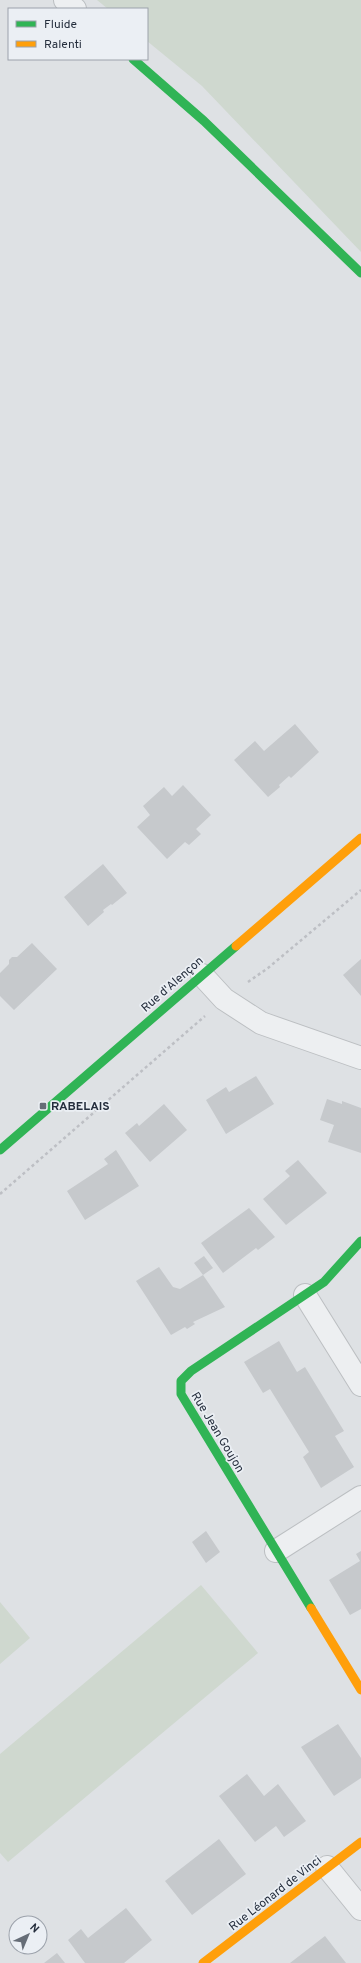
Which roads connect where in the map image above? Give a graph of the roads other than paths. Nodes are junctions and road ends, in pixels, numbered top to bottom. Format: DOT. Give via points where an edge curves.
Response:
graph roads {
  1 [pos="65,0"];
  2 [pos="74,8"];
  3 [pos="134,60"];
  4 [pos="361,273"];
  5 [pos="361,838"];
  6 [pos="202,975"];
  7 [pos="361,1058"];
  8 [pos="0,1150"];
  9 [pos="361,1241"];
  10 [pos="305,1294"];
  11 [pos="361,1384"];
  12 [pos="361,1497"];
  13 [pos="276,1551"];
  14 [pos="361,1690"];
  15 [pos="361,1842"];
  16 [pos="327,1867"];
  17 [pos="361,1909"];
  18 [pos="203,1963"];
  1 -- 2 [label="street"];
  3 -- 4 [label="street" via="204,121"];
  5 -- 6 [label="street, Rue d'Alençon"];
  6 -- 7 [label="street" via="224,999 261,1023"];
  6 -- 8 [label="street, Rue d'Alençon"];
  9 -- 10 [label="street, Rue Jean Goujon" via="324,1282"];
  10 -- 11 [label="street"];
  10 -- 13 [label="street, Rue Jean Goujon" via="191,1371 181,1381 181,1394"];
  12 -- 13 [label="street"];
  13 -- 14 [label="street, Rue Jean Goujon"];
  15 -- 16 [label="street, Rue Léonard de Vinci"];
  16 -- 17 [label="street"];
  16 -- 18 [label="street, Rue Léonard de Vinci"];
}
